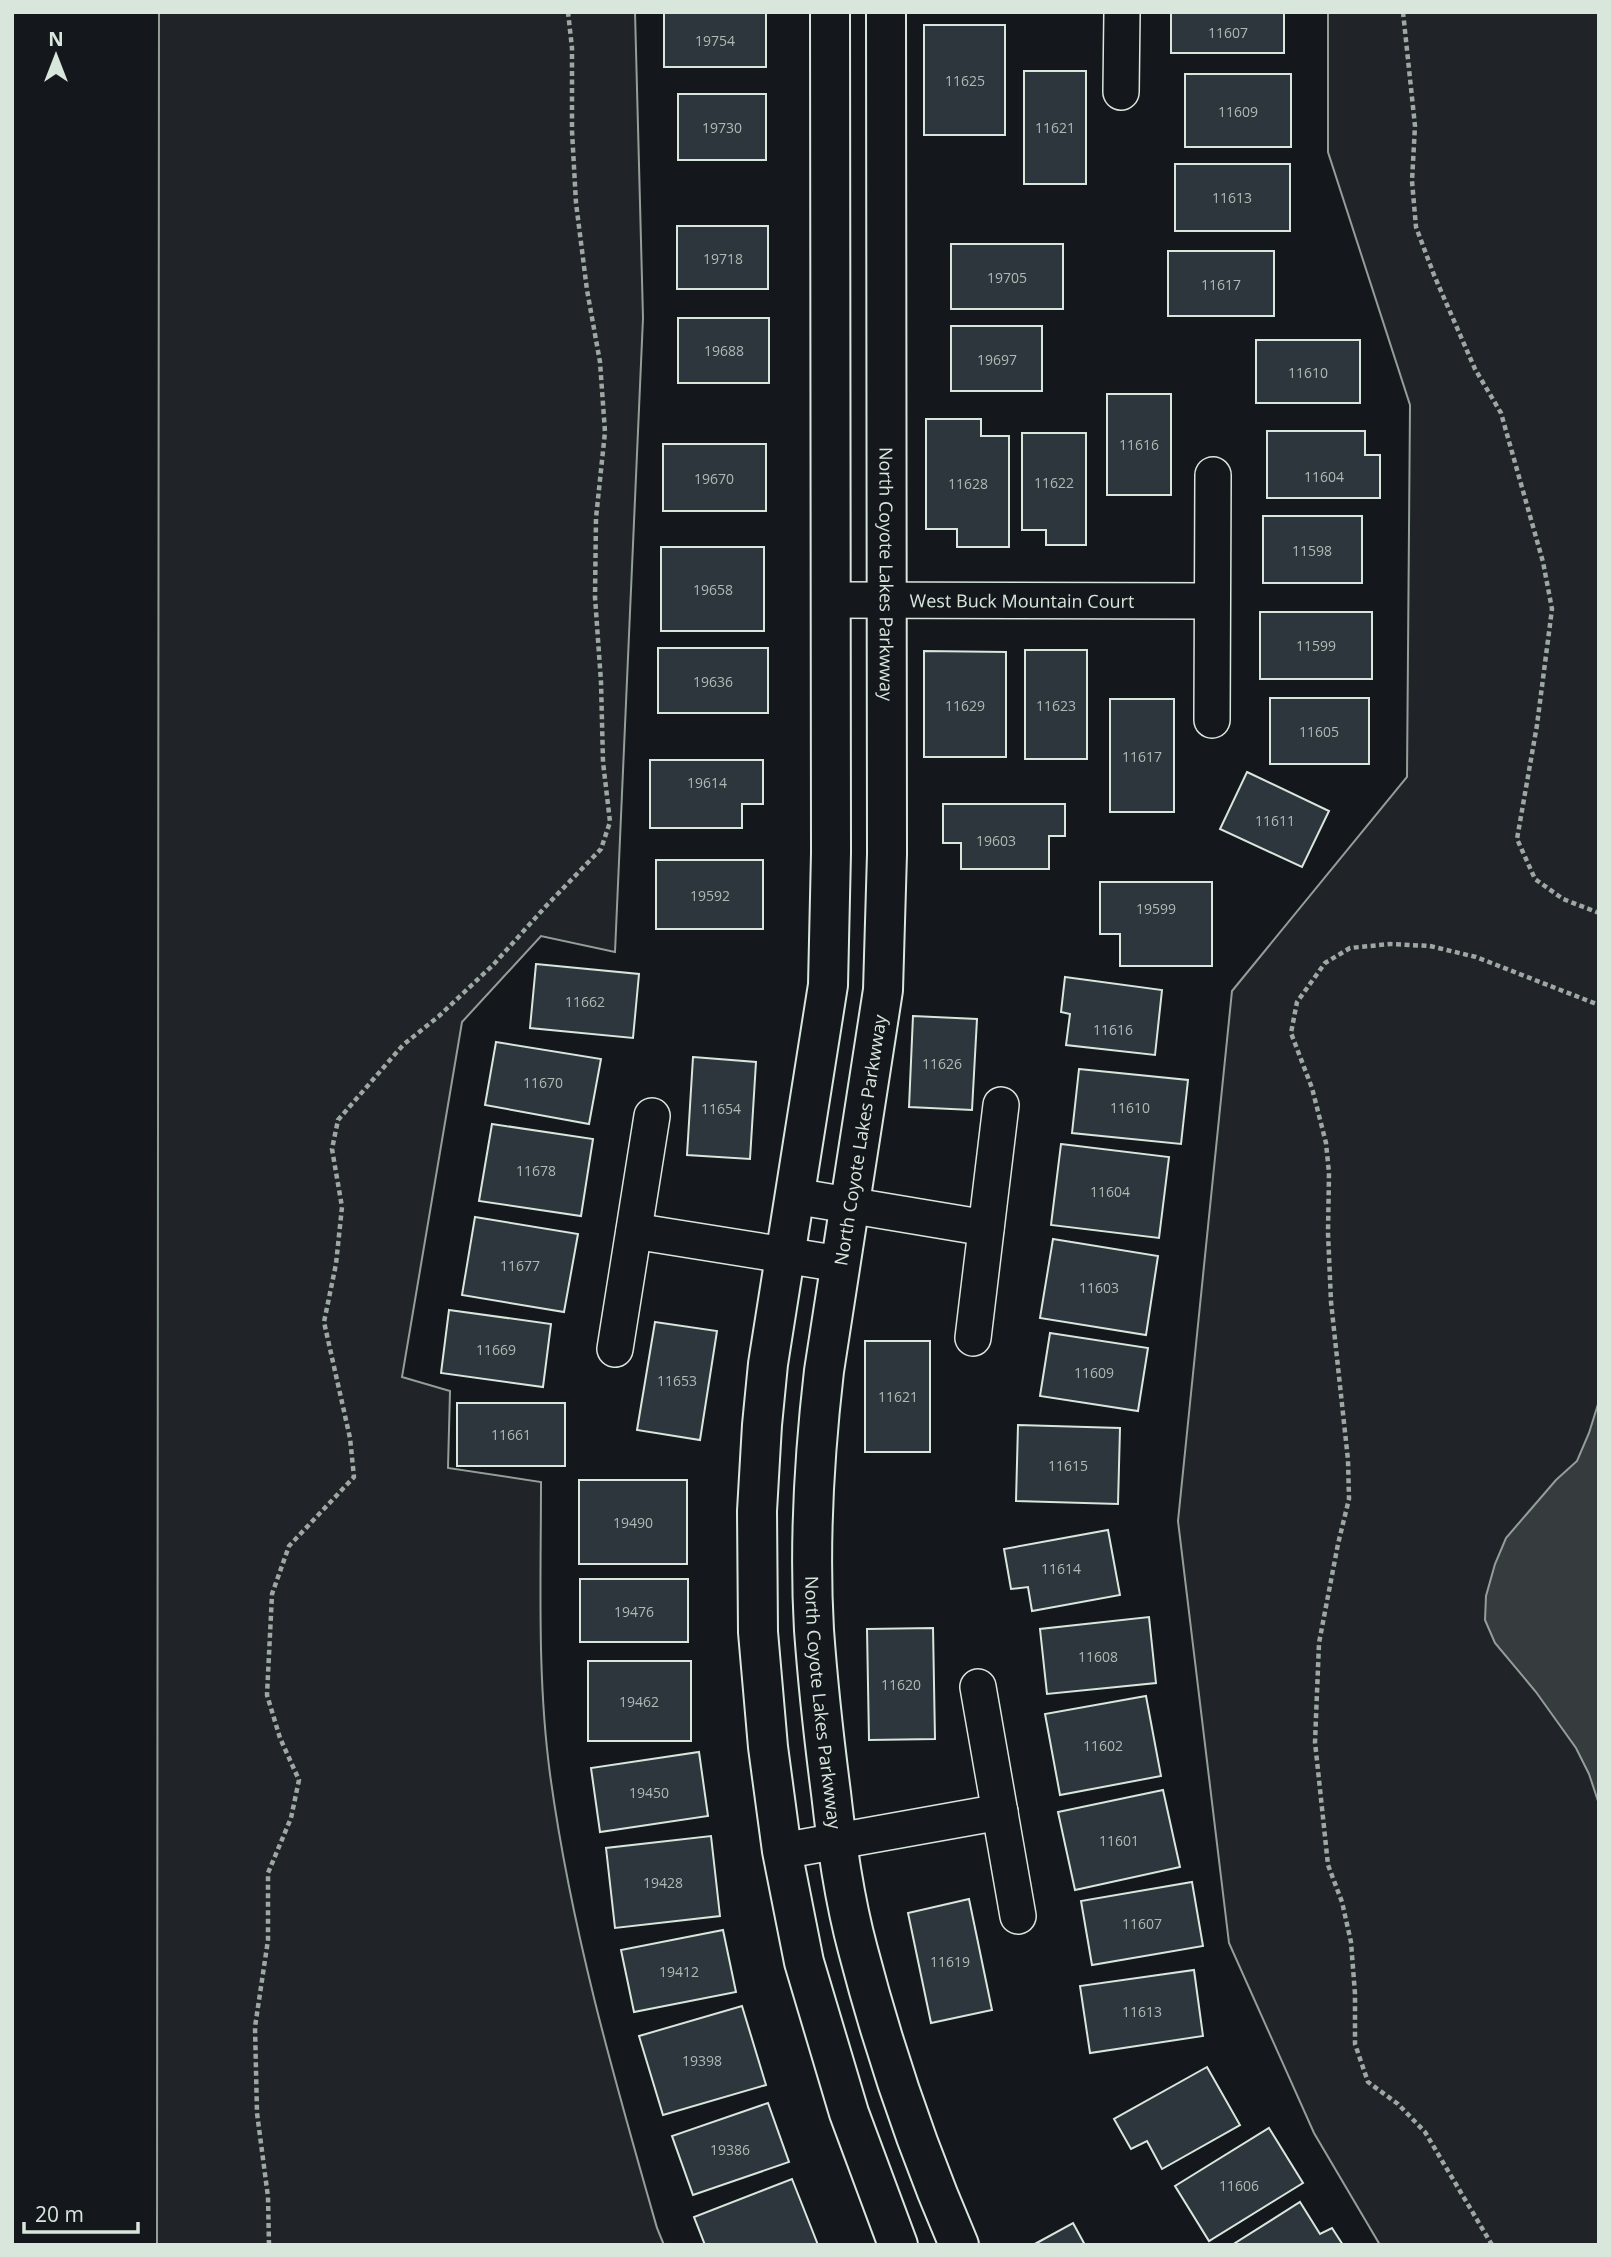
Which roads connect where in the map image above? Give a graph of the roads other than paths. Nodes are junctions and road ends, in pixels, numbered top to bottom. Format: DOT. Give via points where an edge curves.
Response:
graph roads {
  1 [pos="831,12"];
  2 [pos="886,12"];
  3 [pos="1122,12"];
  4 [pos="1121,92"];
  5 [pos="1213,475"];
  6 [pos="831,600"];
  7 [pos="887,601"];
  8 [pos="1212,601"];
  9 [pos="1212,720"];
  10 [pos="1001,1105"];
  11 [pos="652,1116"];
  12 [pos="794,1196"];
  13 [pos="849,1206"];
  14 [pos="986,1228"];
  15 [pos="634,1231"];
  16 [pos="785,1254"];
  17 [pos="840,1264"];
  18 [pos="973,1338"];
  19 [pos="615,1349"];
  20 [pos="978,1687"];
  21 [pos="1000,1812"];
  22 [pos="836,1841"];
  23 [pos="782,1851"];
  24 [pos="1018,1916"];
  25 [pos="898,2245"];
  26 [pos="959,2245"];
  1 -- 6 [label="street"];
  2 -- 7 [label="street, North Coyote Lakes Parkwway"];
  3 -- 4 [label="street"];
  5 -- 8 [label="street"];
  6 -- 7 [label="street, West Buck Mountain Court"];
  6 -- 12 [label="street" via="828,985"];
  7 -- 8 [label="street, West Buck Mountain Court"];
  7 -- 13 [label="street, North Coyote Lakes Parkwway" via="883,990"];
  8 -- 9 [label="street"];
  10 -- 14 [label="street"];
  11 -- 15 [label="street"];
  12 -- 13 [label="street"];
  12 -- 16 [label="street"];
  13 -- 14 [label="street"];
  13 -- 17 [label="street, North Coyote Lakes Parkwway"];
  14 -- 18 [label="street"];
  15 -- 16 [label="street"];
  15 -- 19 [label="street"];
  16 -- 17 [label="street"];
  16 -- 23 [label="street" via="767,1376 757,1510 758,1632"];
  17 -- 22 [label="street, North Coyote Lakes Parkwway" via="817,1430 813,1512 814,1629"];
  20 -- 21 [label="street"];
  21 -- 22 [label="street"];
  21 -- 24 [label="street"];
  22 -- 23 [label="street"];
  22 -- 26 [label="street, North Coyote Lakes Parkwway" via="857,1948 898,2084"];
  23 -- 25 [label="street" via="807,1974 849,2113"];
}
